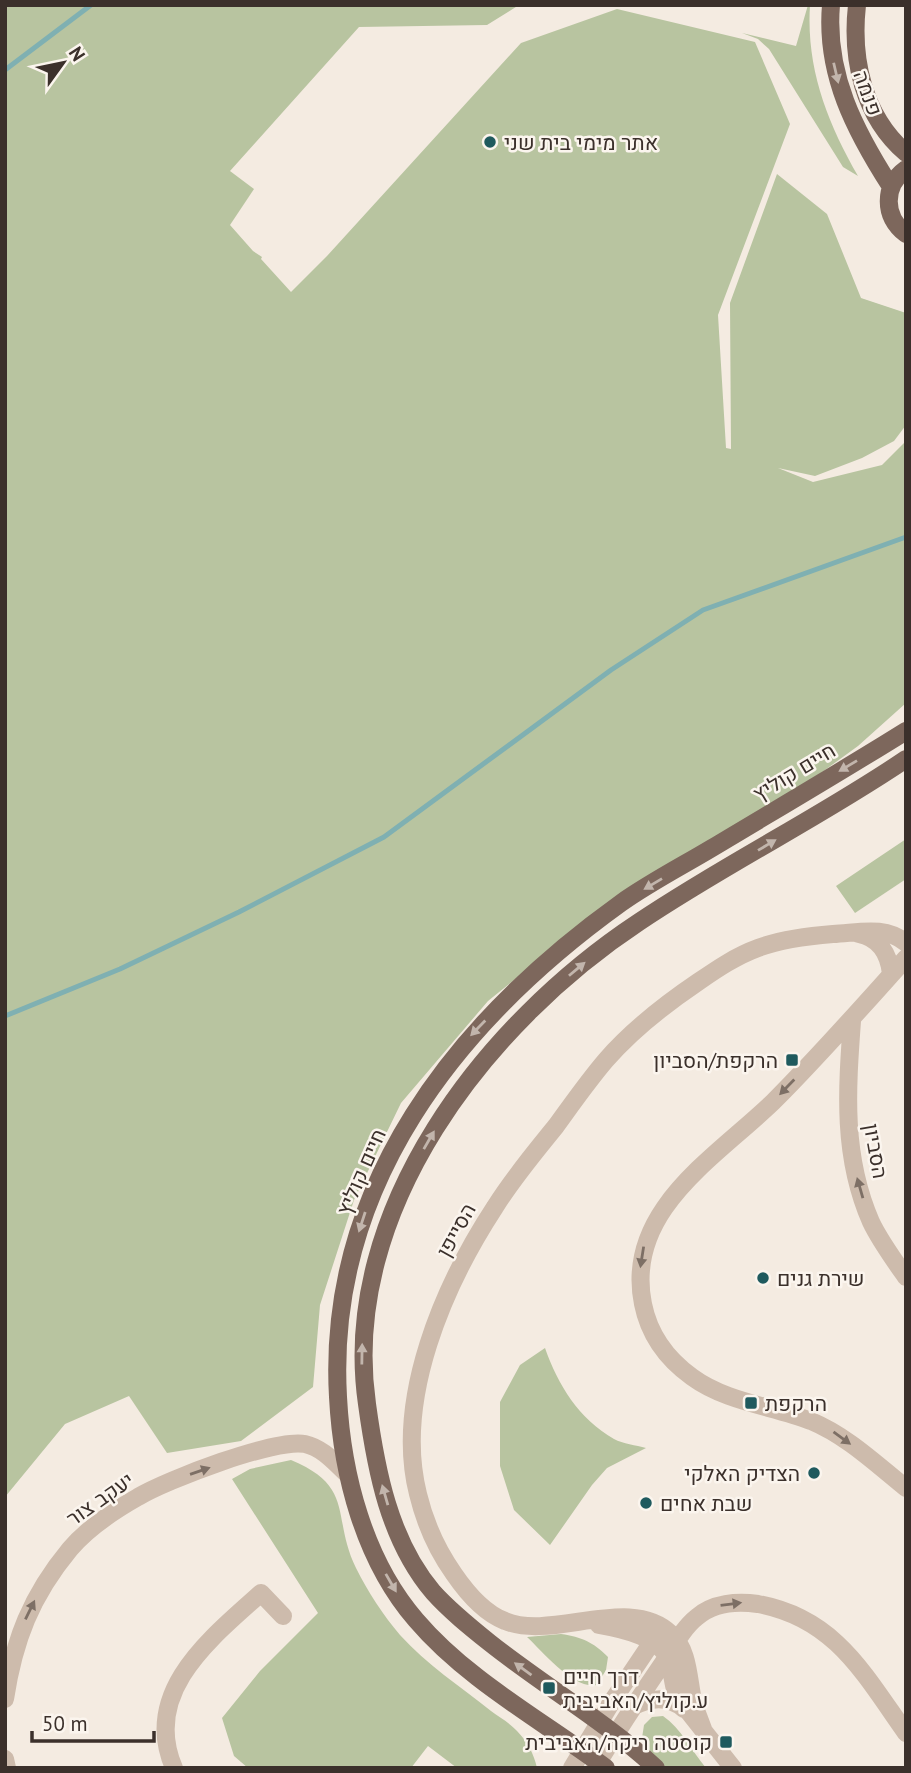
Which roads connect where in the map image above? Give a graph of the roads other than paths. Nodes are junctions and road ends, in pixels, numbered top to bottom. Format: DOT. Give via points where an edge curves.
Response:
graph roads {
  1 [pos="831,5"];
  2 [pos="857,5"];
  3 [pos="906,153"];
  4 [pos="906,169"];
  5 [pos="891,187"];
  6 [pos="906,234"];
  7 [pos="906,730"];
  8 [pos="906,759"];
  9 [pos="847,934"];
  10 [pos="906,943"];
  11 [pos="906,958"];
  12 [pos="891,974"];
  13 [pos="852,1021"];
  14 [pos="906,1277"];
  15 [pos="348,1475"];
  16 [pos="906,1488"];
  17 [pos="284,1616"];
  18 [pos="582,1622"];
  19 [pos="677,1641"];
  20 [pos="652,1642"];
  21 [pos="667,1656"];
  22 [pos="5,1699"];
  23 [pos="632,1707"];
  24 [pos="689,1714"];
  25 [pos="599,1723"];
  26 [pos="703,1729"];
  27 [pos="906,1733"];
  28 [pos="615,1734"];
  29 [pos="582,1750"];
  30 [pos="5,1759"];
  31 [pos="600,1766"];
  32 [pos="7,1768"];
  33 [pos="174,1768"];
  34 [pos="572,1768"];
  35 [pos="656,1768"];
  36 [pos="733,1768"];
  1 -- 5 [label="main road, פנמה, one-way" via="832,53 843,97 865,146"];
  2 -- 3 [label="main road, פנמה" via="856,51 865,93 880,125"];
  4 -- 5 [label="main road"];
  5 -- 6 [label="main road" via="889,211"];
  7 -- 15 [label="main road, חיים קוליץ, one-way" via="623,901 533,974 472,1034 440,1075 407,1125 370,1197 344,1289 337,1371"];
  25 -- 8 [label="main road, חיים קוליץ, one-way" via="451,1610 418,1571 391,1516 362,1371 369,1294 394,1206 429,1138 461,1090 491,1051 558,985 638,922"];
  9 -- 10 [label="street, הסייפן" via="883,932"];
  9 -- 12 [label="street, הסייפן" via="877,942 888,957"];
  9 -- 18 [label="street, הסייפן" via="795,938 759,948 720,967 648,1019 606,1060 512,1182 471,1247 434,1327 418,1385 413,1465 422,1512 434,1542 465,1590 505,1621 524,1626"];
  11 -- 12 [label="street"];
  12 -- 13 [label="street"];
  14 -- 13 [label="street, הסביון, one-way" via="872,1224 848,1137"];
  13 -- 16 [label="street, one-way" via="665,1206 644,1245 640,1289 652,1332 691,1376 708,1387 837,1434"];
  22 -- 15 [label="street, יעקב צור, one-way" via="15,1646 46,1581 72,1547 137,1497 289,1443 318,1449"];
  15 -- 29 [label="main road, חיים קוליץ, one-way" via="380,1564 413,1617 464,1666"];
  17 -- 33 [label="street" via="261,1593 217,1632 184,1672 168,1705 164,1732"];
  18 -- 19 [label="street, הסייפן" via="612,1617 645,1621 665,1629"];
  18 -- 20 [label="street, הסייפן" via="621,1629"];
  19 -- 20 [label="street" via="666,1636"];
  19 -- 21 [label="street"];
  19 -- 26 [label="street"];
  19 -- 27 [label="street, one-way" via="698,1616 733,1603 775,1607 798,1616 820,1628 853,1660"];
  20 -- 21 [label="street, הסייפן"];
  20 -- 25 [label="street"];
  21 -- 23 [label="street"];
  21 -- 24 [label="street" via="676,1693"];
  23 -- 24 [label="street" via="662,1699"];
  23 -- 28 [label="street"];
  24 -- 26 [label="street"];
  25 -- 28 [label="main road, חיים קוליץ"];
  25 -- 29 [label="street"];
  26 -- 36 [label="street"];
  28 -- 31 [label="street"];
  28 -- 35 [label="main road, חיים קוליץ"];
  29 -- 31 [label="main road, חיים קוליץ"];
  29 -- 34 [label="street"];
  30 -- 32 [label="street"];
}
